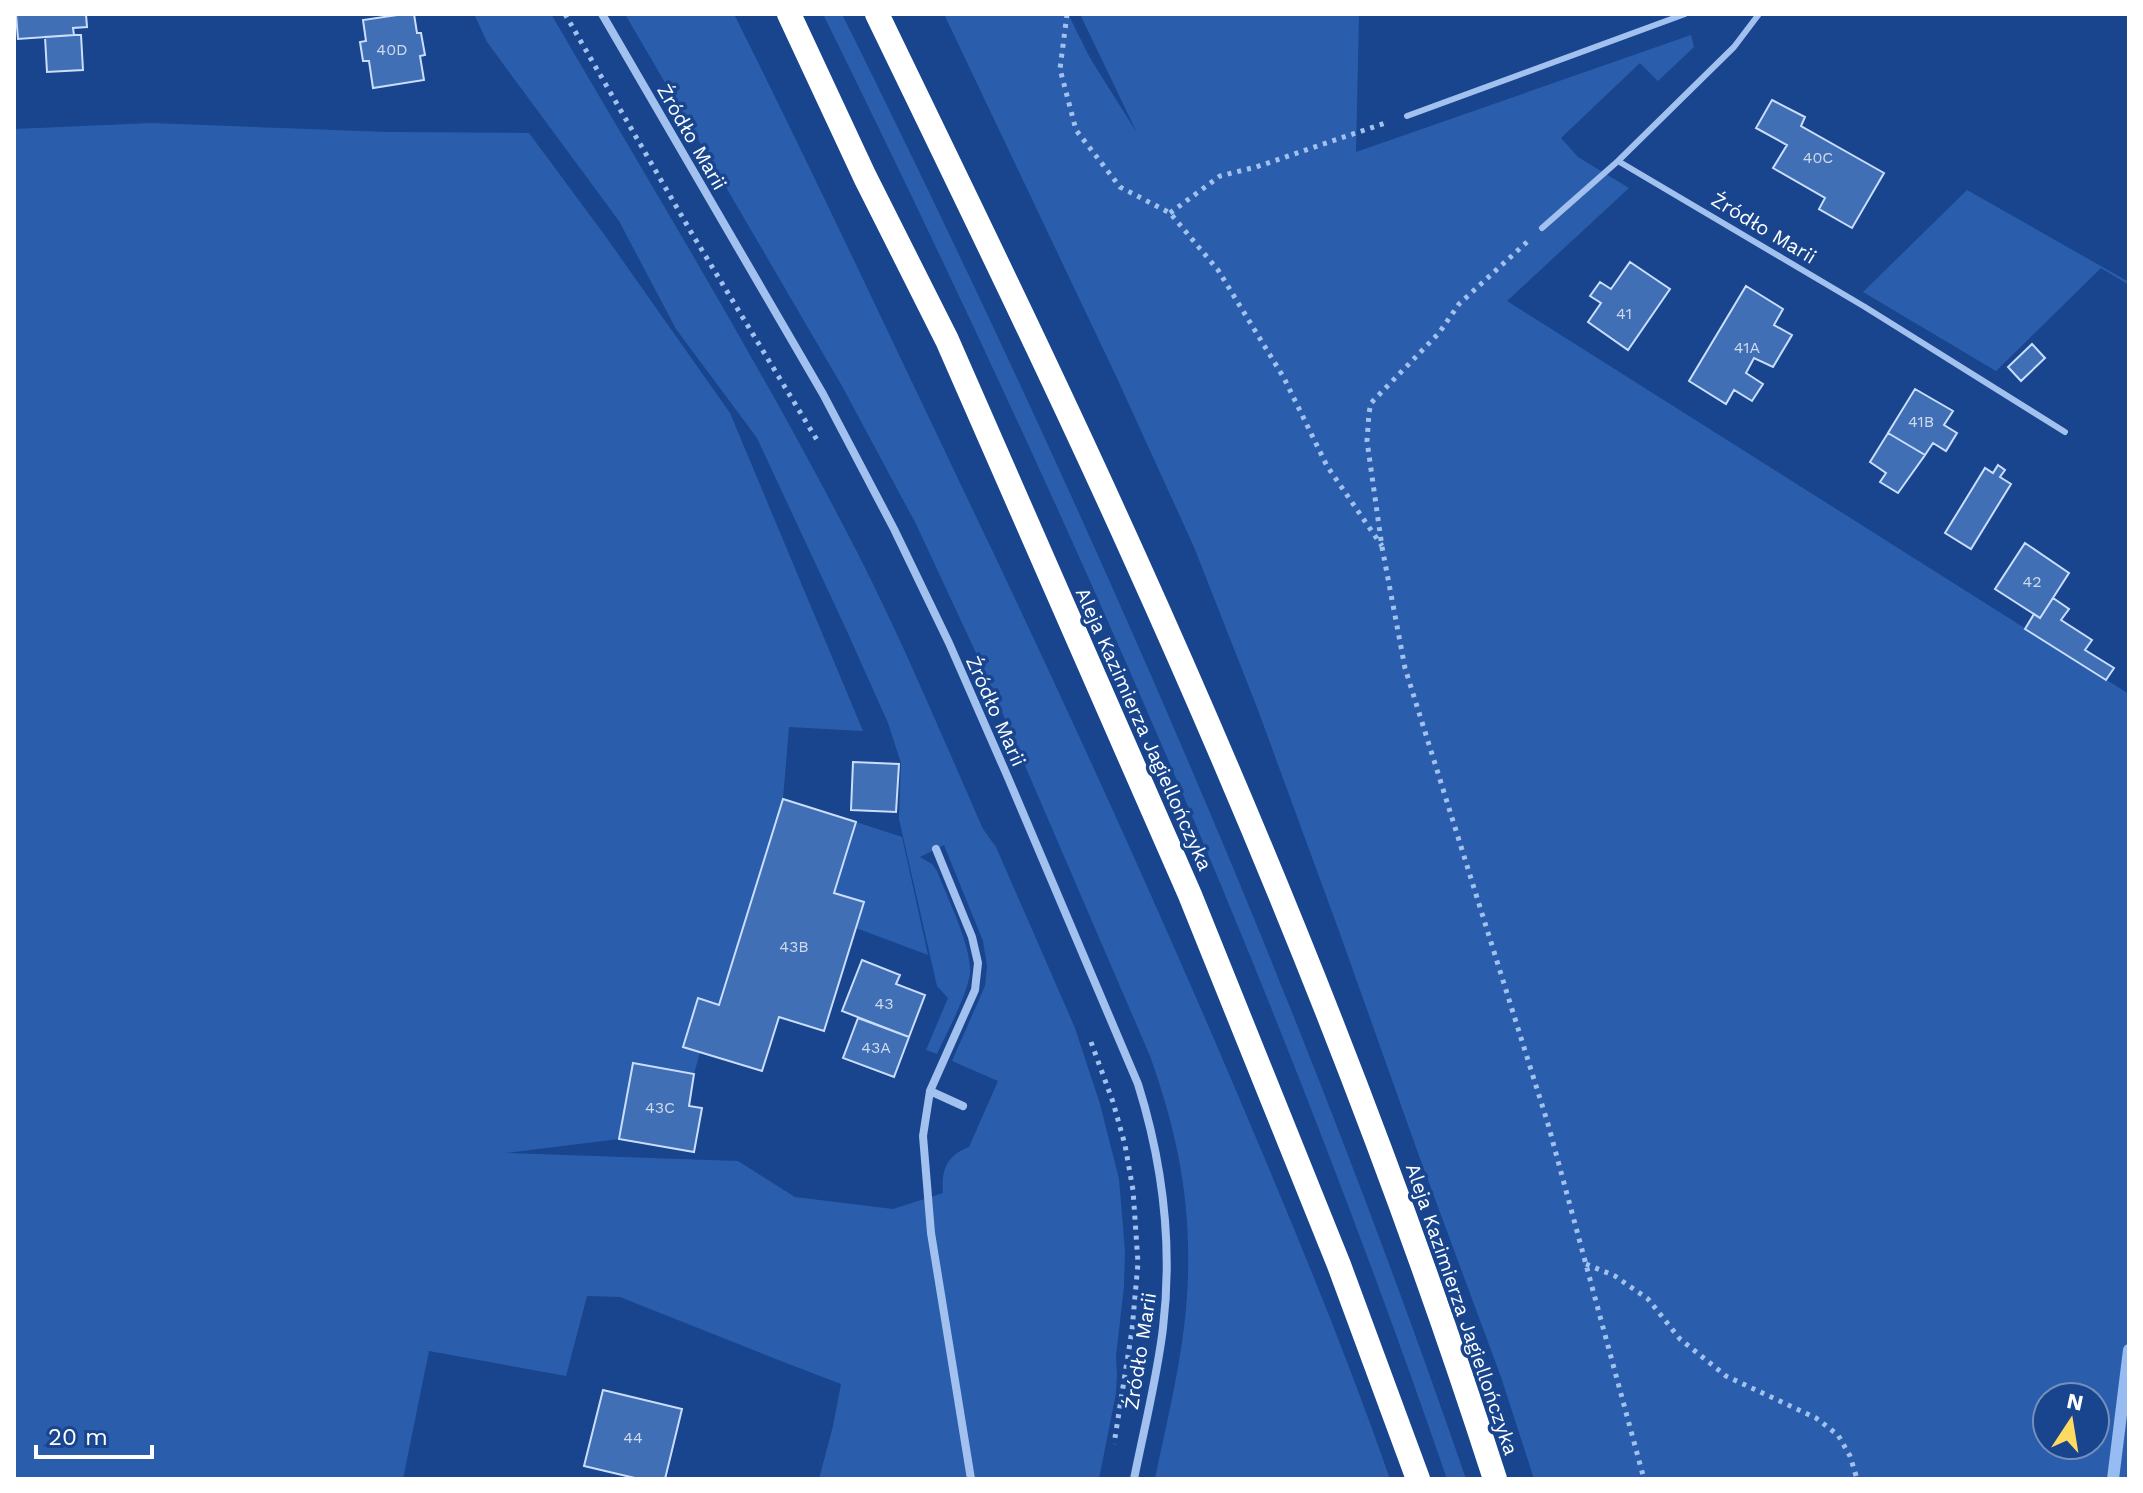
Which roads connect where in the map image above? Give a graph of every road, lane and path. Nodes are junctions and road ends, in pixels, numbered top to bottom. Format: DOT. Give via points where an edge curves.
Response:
graph roads {
  1 [pos="565,14"];
  2 [pos="602,14"];
  3 [pos="789,14"];
  4 [pos="877,14"];
  5 [pos="1067,14"];
  6 [pos="1685,14"];
  7 [pos="1759,14"];
  8 [pos="1407,116"];
  9 [pos="1618,161"];
  10 [pos="1170,213"];
  11 [pos="1542,228"];
  12 [pos="2065,432"];
  13 [pos="820,445"];
  14 [pos="1382,547"];
  15 [pos="936,849"];
  16 [pos="1089,1035"];
  17 [pos="930,1091"];
  18 [pos="963,1106"];
  19 [pos="1586,1264"];
  20 [pos="1112,1451"];
  21 [pos="971,1479"];
  22 [pos="1134,1479"];
  23 [pos="1418,1479"];
  24 [pos="1495,1479"];
  25 [pos="1644,1479"];
  26 [pos="1857,1479"];
  1 -- 13 [label="path"];
  2 -- 22 [label="street, Źródło Marii" via="823,394 899,540 1000,759 1138,1084 1160,1171 1167,1257 1163,1330"];
  3 -- 23 [label="highway, Aleja Kazimierza Jagiellończyka" via="947,340 1190,895 1339,1265"];
  4 -- 24 [label="highway, Aleja Kazimierza Jagiellończyka" via="1091,461 1245,812 1395,1188"];
  5 -- 10 [label="path" via="1060,69 1076,130 1120,187"];
  6 -- 8 [label="lane"];
  7 -- 9 [label="lane" via="1734,47"];
  8 -- 10 [label="path" via="1220,176"];
  9 -- 11 [label="lane"];
  9 -- 12 [label="lane, Źródło Marii"];
  10 -- 14 [label="path" via="1218,270 1284,378 1327,466"];
  11 -- 14 [label="path" via="1459,304 1439,333 1371,403 1367,441"];
  14 -- 19 [label="path" via="1405,668 1548,1124"];
  15 -- 17 [label="street" via="978,963 975,990"];
  16 -- 20 [label="path" via="1125,1145 1137,1250 1132,1330"];
  17 -- 18 [label="street"];
  17 -- 21 [label="street" via="923,1136 931,1233"];
  19 -- 25 [label="path"];
  19 -- 26 [label="path" via="1648,1299 1680,1339 1726,1376 1816,1418 1838,1435"];
}
